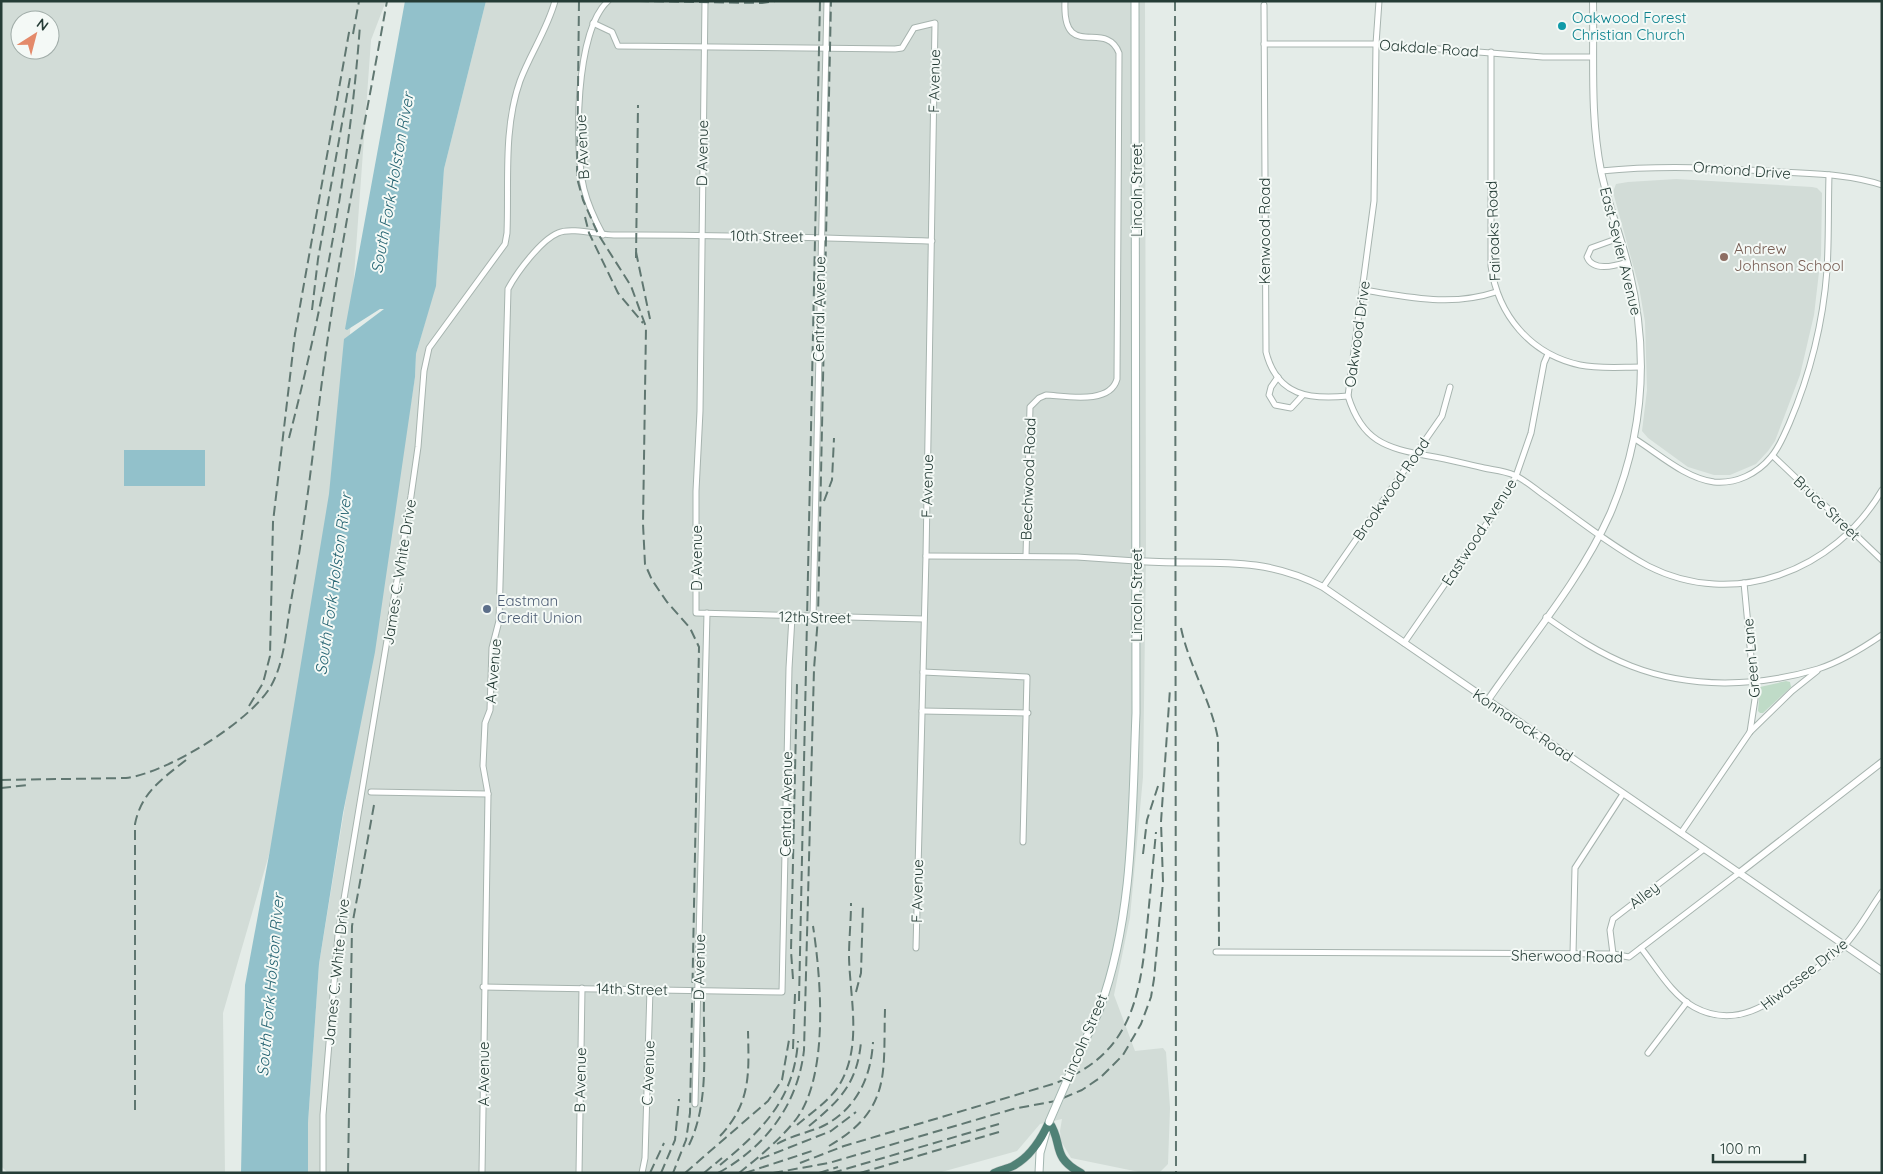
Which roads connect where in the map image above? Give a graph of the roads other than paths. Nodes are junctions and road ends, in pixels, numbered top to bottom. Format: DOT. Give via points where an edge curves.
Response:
graph roads {
  1 [pos="555,1"];
  2 [pos="608,1"];
  3 [pos="705,1"];
  4 [pos="827,1"];
  5 [pos="1065,1"];
  6 [pos="1135,1"];
  7 [pos="1379,1"];
  8 [pos="1593,1"];
  9 [pos="1264,5"];
  10 [pos="593,24"];
  11 [pos="1264,44"];
  12 [pos="1376,44"];
  13 [pos="704,46"];
  14 [pos="826,47"];
  15 [pos="1491,52"];
  16 [pos="1593,56"];
  17 [pos="1601,171"];
  18 [pos="1829,175"];
  19 [pos="1882,185"];
  20 [pos="701,234"];
  21 [pos="603,235"];
  22 [pos="821,238"];
  23 [pos="1619,238"];
  24 [pos="932,242"];
  25 [pos="1627,262"];
  26 [pos="1363,290"];
  27 [pos="1496,292"];
  28 [pos="1548,354"];
  29 [pos="1641,367"];
  30 [pos="1278,377"];
  31 [pos="1450,387"];
  32 [pos="1303,395"];
  33 [pos="1348,396"];
  34 [pos="1634,439"];
  35 [pos="1415,454"];
  36 [pos="1773,456"];
  37 [pos="1516,476"];
  38 [pos="1882,490"];
  39 [pos="1851,530"];
  40 [pos="1600,535"];
  41 [pos="926,556"];
  42 [pos="1026,556"];
  43 [pos="1882,560"];
  44 [pos="1136,561"];
  45 [pos="1744,583"];
  46 [pos="1323,587"];
  47 [pos="707,613"];
  48 [pos="792,617"];
  49 [pos="813,618"];
  50 [pos="1546,618"];
  51 [pos="924,619"];
  52 [pos="1882,635"];
  53 [pos="1404,643"];
  54 [pos="1820,669"];
  55 [pos="923,672"];
  56 [pos="1754,682"];
  57 [pos="1488,700"];
  58 [pos="922,711"];
  59 [pos="1028,713"];
  60 [pos="1750,732"];
  61 [pos="1882,762"];
  62 [pos="371,792"];
  63 [pos="488,794"];
  64 [pos="1623,794"];
  65 [pos="1681,834"];
  66 [pos="1023,842"];
  67 [pos="1704,849"];
  68 [pos="1739,873"];
  69 [pos="1882,892"];
  70 [pos="1845,945"];
  71 [pos="916,948"];
  72 [pos="1641,948"];
  73 [pos="1216,952"];
  74 [pos="1573,954"];
  75 [pos="1613,954"];
  76 [pos="1882,971"];
  77 [pos="483,986"];
  78 [pos="582,988"];
  79 [pos="650,989"];
  80 [pos="698,990"];
  81 [pos="782,992"];
  82 [pos="1687,1002"];
  83 [pos="1648,1053"];
  84 [pos="695,1104"];
  85 [pos="1049,1122"];
  86 [pos="323,1173"];
  87 [pos="482,1173"];
  88 [pos="579,1173"];
  89 [pos="642,1173"];
  90 [pos="994,1173"];
  91 [pos="1039,1173"];
  92 [pos="1080,1173"];
  1 -- 86 [label="street, James C. White Drive" via="520,82 511,117 505,244 432,343 425,362 411,496 338,935 323,1115"];
  2 -- 10 [label="street, B Avenue"];
  3 -- 13 [label="street, D Avenue"];
  4 -- 14 [label="street, Central Avenue"];
  5 -- 42 [label="street, Beechwood Road" via="1066,26 1071,32 1083,38 1106,38 1117,46 1119,53 1117,379 1111,391 1098,396 1046,395 1030,407"];
  6 -- 44 [label="main road, Lincoln Street"];
  7 -- 12 [label="street, Oakwood Drive"];
  8 -- 16 [label="street, East Sevier Avenue"];
  9 -- 11 [label="street, Kenwood Road"];
  10 -- 13 [label="street" via="612,32 618,46"];
  10 -- 21 [label="street, B Avenue" via="580,85 581,172 588,203"];
  11 -- 12 [label="street, Oakdale Road"];
  11 -- 30 [label="street, Kenwood Road" via="1264,341 1267,358"];
  12 -- 15 [label="street, Oakdale Road"];
  12 -- 26 [label="street, Oakwood Drive" via="1374,202"];
  13 -- 14 [label="street"];
  13 -- 20 [label="street, D Avenue"];
  14 -- 22 [label="street, Central Avenue"];
  14 -- 24 [label="street, F Avenue" via="902,48 914,28 935,23"];
  15 -- 16 [label="street, Oakdale Road"];
  15 -- 27 [label="street, Fairoaks Road" via="1491,266"];
  16 -- 17 [label="street, East Sevier Avenue" via="1594,114"];
  17 -- 18 [label="street, Ormond Drive" via="1684,166"];
  17 -- 23 [label="street, East Sevier Avenue"];
  18 -- 19 [label="street, Ormond Drive"];
  18 -- 36 [label="street" via="1827,270 1815,347 1794,411"];
  20 -- 21 [label="street, 10th Street"];
  20 -- 22 [label="street, 10th Street"];
  20 -- 47 [label="street, D Avenue" via="696,613"];
  21 -- 63 [label="street, A Avenue" via="566,231 553,236 520,269 508,288 499,621 492,648 490,710 484,732 483,766"];
  22 -- 24 [label="street, 10th Street"];
  22 -- 49 [label="street, Central Avenue"];
  23 -- 25 [label="street, East Sevier Avenue"];
  23 -- 25 [label="street" via="1591,248 1587,257 1591,264 1597,266"];
  24 -- 41 [label="street, F Avenue"];
  25 -- 29 [label="street, East Sevier Avenue" via="1640,325"];
  26 -- 27 [label="street" via="1451,302"];
  26 -- 33 [label="street, Oakwood Drive"];
  27 -- 28 [label="street, Fairoaks Road" via="1506,315 1518,330"];
  28 -- 29 [label="street, Fairoaks Road" via="1580,365"];
  28 -- 37 [label="street, Eastwood Avenue" via="1531,433"];
  29 -- 34 [label="street, East Sevier Avenue"];
  30 -- 32 [label="street, Kenwood Road"];
  30 -- 32 [label="street" via="1270,395 1275,405 1291,408"];
  31 -- 35 [label="street, Brookwood Road" via="1442,416"];
  32 -- 33 [label="street, Kenwood Road" via="1324,398"];
  33 -- 35 [label="street, Oakwood Drive" via="1366,432 1384,445"];
  34 -- 36 [label="street" via="1688,473 1715,482 1736,480 1755,472"];
  34 -- 40 [label="street, East Sevier Avenue" via="1619,489"];
  35 -- 37 [label="street, Oakwood Drive"];
  35 -- 46 [label="street, Brookwood Road"];
  36 -- 39 [label="street, Bruce Street"];
  37 -- 40 [label="street, Oakwood Drive"];
  37 -- 53 [label="street, Eastwood Avenue" via="1501,503"];
  38 -- 39 [label="street, Oakwood Drive"];
  39 -- 43 [label="street, Bruce Street"];
  39 -- 45 [label="street, Oakwood Drive" via="1834,547 1807,564 1778,576"];
  40 -- 45 [label="street, Oakwood Drive" via="1649,566 1676,576 1714,584"];
  40 -- 50 [label="street, East Sevier Avenue"];
  41 -- 42 [label="street"];
  41 -- 51 [label="street, F Avenue"];
  42 -- 44 [label="street"];
  44 -- 46 [label="street, Konnarock Road" via="1254,564 1291,572"];
  44 -- 85 [label="main road, Lincoln Street, bridge" via="1136,713 1120,931 1099,1009"];
  45 -- 56 [label="street, Green Lane"];
  46 -- 53 [label="street, Konnarock Road"];
  47 -- 48 [label="street, 12th Street"];
  47 -- 80 [label="street, D Avenue"];
  48 -- 49 [label="street, 12th Street"];
  48 -- 81 [label="street, Central Avenue"];
  49 -- 51 [label="street, 12th Street"];
  50 -- 56 [label="street" via="1600,652 1643,671 1699,682"];
  50 -- 57 [label="street, East Sevier Avenue"];
  51 -- 55 [label="street, F Avenue"];
  52 -- 54 [label="street"];
  53 -- 57 [label="street, Konnarock Road"];
  54 -- 56 [label="street"];
  54 -- 60 [label="street, Green Lane"];
  55 -- 58 [label="street, F Avenue"];
  55 -- 59 [label="street" via="1027,677"];
  56 -- 60 [label="street, Green Lane"];
  57 -- 64 [label="street, Konnarock Road"];
  58 -- 59 [label="street"];
  58 -- 71 [label="street, F Avenue"];
  59 -- 66 [label="street"];
  60 -- 65 [label="street, Green Lane"];
  61 -- 68 [label="street, Sherwood Road"];
  62 -- 63 [label="street"];
  63 -- 77 [label="street, A Avenue"];
  64 -- 65 [label="street, Konnarock Road"];
  64 -- 74 [label="street" via="1575,868"];
  65 -- 67 [label="street, Konnarock Road"];
  67 -- 68 [label="street, Konnarock Road"];
  67 -- 75 [label="street, Alley" via="1613,919 1610,930"];
  68 -- 70 [label="street, Konnarock Road"];
  68 -- 72 [label="street, Sherwood Road"];
  69 -- 70 [label="street, Hiwassee Drive"];
  70 -- 76 [label="street, Konnarock Road"];
  70 -- 82 [label="street, Hiwassee Drive" via="1770,1004 1754,1012 1737,1016 1718,1015"];
  72 -- 75 [label="street, Sherwood Road" via="1629,957"];
  72 -- 82 [label="street, Hiwassee Drive"];
  73 -- 74 [label="street, Sherwood Road"];
  74 -- 75 [label="street, Sherwood Road"];
  77 -- 78 [label="street, 14th Street"];
  77 -- 87 [label="street, A Avenue"];
  78 -- 79 [label="street, 14th Street"];
  78 -- 88 [label="street, B Avenue"];
  79 -- 80 [label="street, 14th Street"];
  79 -- 89 [label="street, C Avenue"];
  80 -- 81 [label="street, 14th Street"];
  80 -- 84 [label="street, D Avenue"];
  82 -- 83 [label="street"];
  85 -- 90 [label="highway" via="1029,1154"];
  85 -- 91 [label="main road, Lincoln Street" via="1040,1153"];
  85 -- 92 [label="highway" via="1064,1161"];
}
